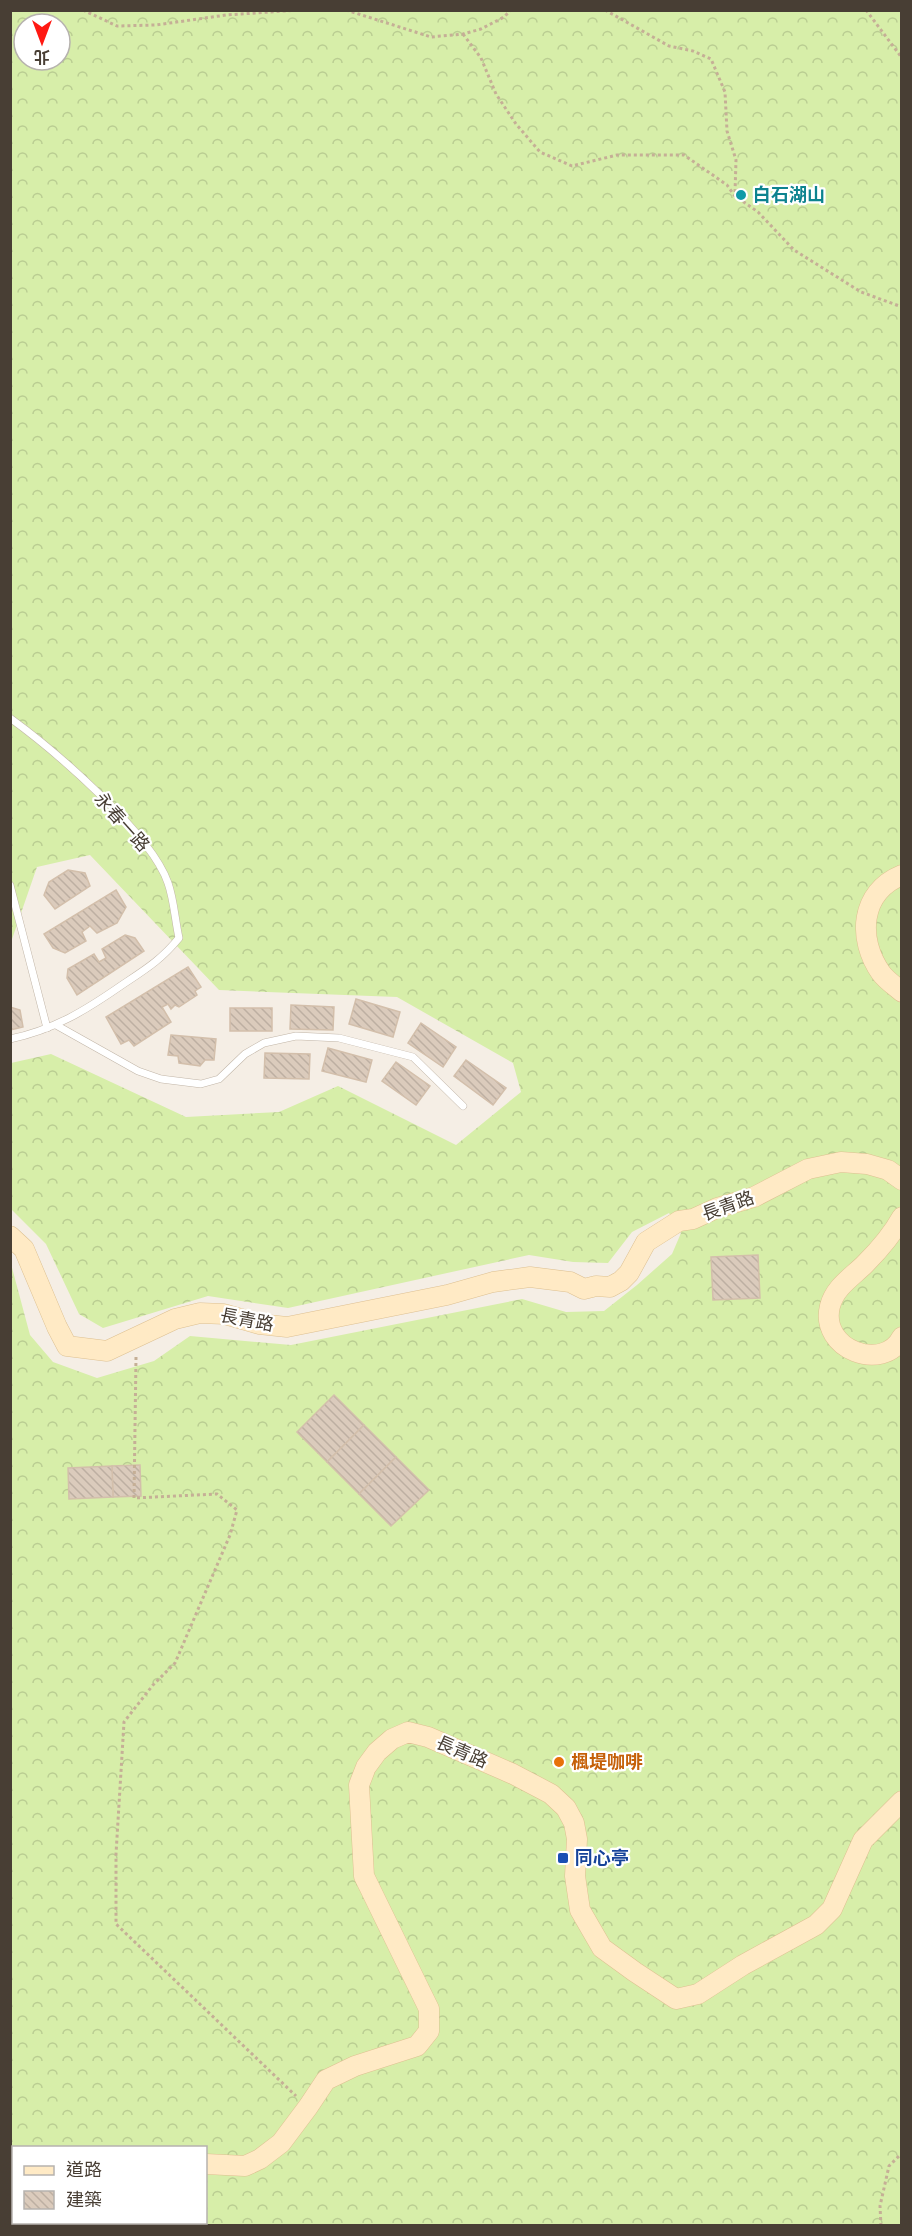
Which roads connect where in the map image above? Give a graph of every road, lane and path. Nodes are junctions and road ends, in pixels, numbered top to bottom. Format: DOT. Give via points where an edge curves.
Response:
graph roads {
  1 [pos="83,10"];
  2 [pos="299,10"];
  3 [pos="346,10"];
  4 [pos="511,10"];
  5 [pos="605,10"];
  6 [pos="866,10"];
  7 [pos="462,34"];
  8 [pos="902,58"];
  9 [pos="735,195"];
  10 [pos="902,307"];
  11 [pos="10,718"];
  12 [pos="902,875"];
  13 [pos="10,885"];
  14 [pos="902,992"];
  15 [pos="56,1025"];
  16 [pos="47,1028"];
  17 [pos="10,1039"];
  18 [pos="462,1106"];
  19 [pos="902,1180"];
  20 [pos="902,1217"];
  21 [pos="10,1236"];
  22 [pos="902,1336"];
  23 [pos="136,1338"];
  24 [pos="902,1801"];
  25 [pos="308,2107"];
  26 [pos="902,2153"];
  27 [pos="207,2164"];
  28 [pos="881,2226"];
  1 -- 2 [label="path" via="117,26"];
  3 -- 7 [label="path" via="431,37"];
  4 -- 7 [label="path" via="481,29"];
  5 -- 9 [label="path" via="669,46 711,60 724,92 727,131 735,160"];
  6 -- 8 [label="path"];
  7 -- 9 [label="path" via="481,58 516,124 540,152 572,166 617,155 684,155"];
  9 -- 10 [label="path" via="758,212 794,250 861,292"];
  11 -- 15 [label="lane, 永春一路" via="76,773 150,850 168,883 179,938 163,957 100,1001"];
  12 -- 14 [label="street" via="882,887 871,900 865,927 872,958 882,975"];
  13 -- 16 [label="lane"];
  15 -- 16 [label="lane, 永春一路"];
  15 -- 18 [label="lane" via="138,1071 161,1079 201,1084 219,1079 245,1054 264,1043 296,1036 339,1038 413,1057"];
  16 -- 17 [label="lane, 永春一路"];
  19 -- 23 [label="street, 長青路" via="888,1170 867,1164 841,1162 808,1169 754,1197 660,1231 646,1242 629,1273 610,1287 584,1289 570,1282 530,1277 287,1327 200,1313 175,1319"];
  20 -- 22 [label="street" via="893,1233 844,1282 830,1307 830,1327 841,1344 861,1354 889,1350"];
  21 -- 23 [label="street, 長青路" via="24,1249 67,1346 107,1351"];
  23 -- 25 [label="path" via="134,1498 217,1494 237,1510 176,1663 124,1722 116,1924"];
  24 -- 25 [label="street, 長青路" via="863,1840 832,1909 816,1925 698,1994 676,1999 602,1948 580,1910 574,1823 566,1808 551,1794 428,1737 408,1732 392,1739 366,1767 359,1785 364,1876 429,2009 429,2031 417,2046 326,2080"];
  25 -- 27 [label="street, 長青路" via="281,2143 260,2159 245,2166"];
  26 -- 28 [label="path" via="889,2166 880,2206"];
}
